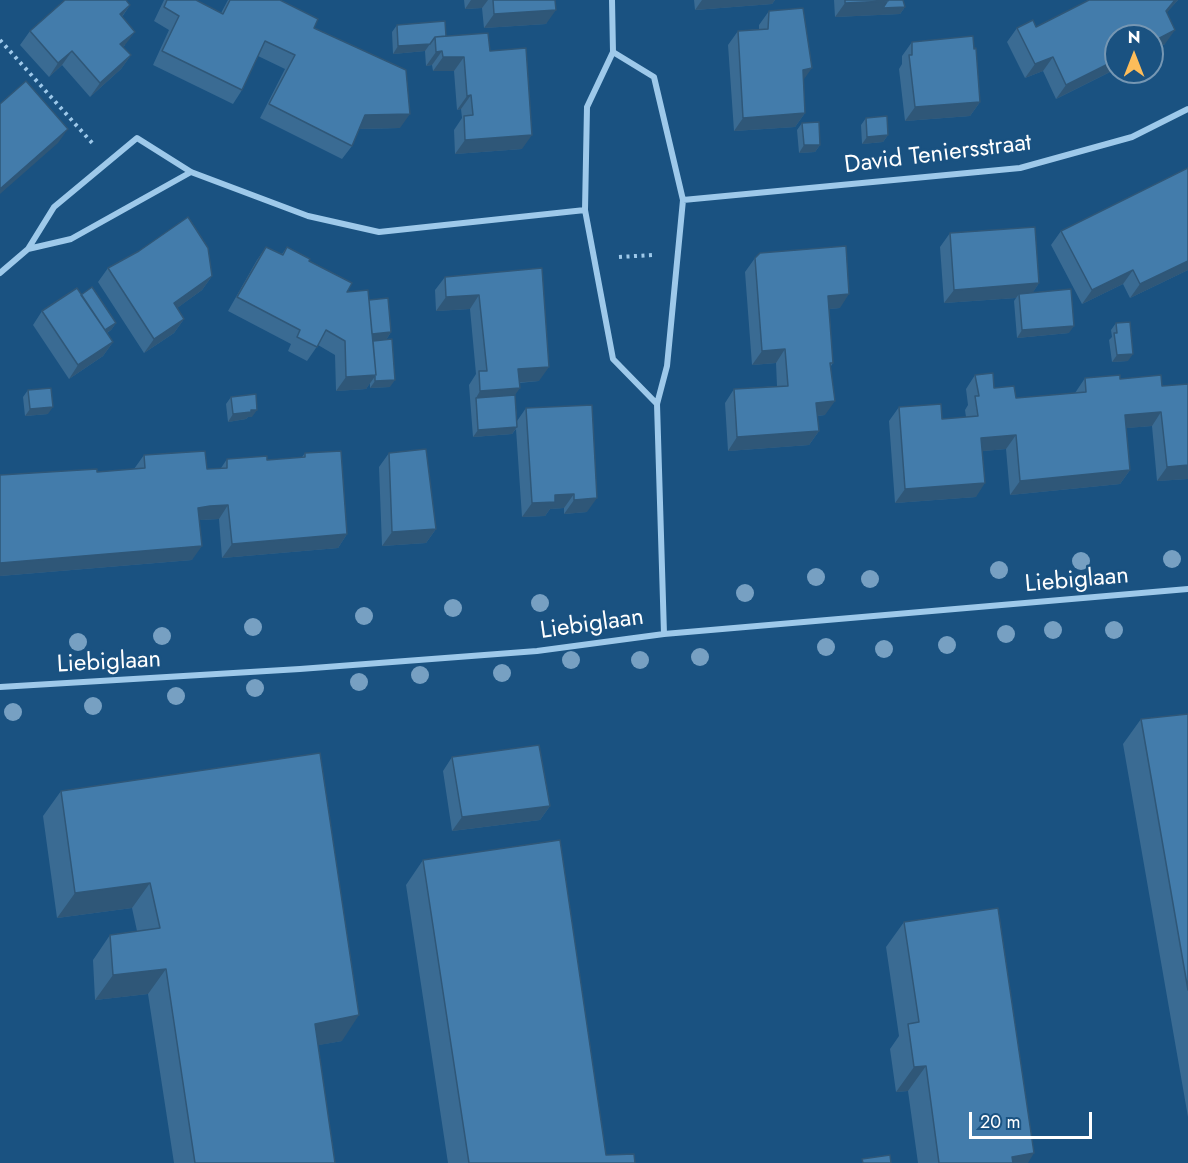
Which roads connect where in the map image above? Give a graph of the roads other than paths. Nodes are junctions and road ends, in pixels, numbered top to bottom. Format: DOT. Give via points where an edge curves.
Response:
graph roads {
  1 [pos="612,0"];
  2 [pos="613,52"];
  3 [pos="1188,109"];
  4 [pos="191,172"];
  5 [pos="683,200"];
  6 [pos="585,210"];
  7 [pos="28,249"];
  8 [pos="0,273"];
  9 [pos="657,404"];
  10 [pos="1188,589"];
  11 [pos="664,634"];
  12 [pos="0,687"];
  1 -- 2 [label="street"];
  2 -- 5 [label="street" via="654,77"];
  2 -- 6 [label="street" via="587,107"];
  3 -- 5 [label="street, David Teniersstraat" via="1132,137 1020,168"];
  4 -- 6 [label="street" via="308,216 379,232"];
  4 -- 7 [label="street" via="71,239"];
  4 -- 7 [label="street" via="137,138 54,207"];
  5 -- 9 [label="street" via="667,366"];
  6 -- 9 [label="street" via="613,359"];
  7 -- 8 [label="street"];
  9 -- 11 [label="street"];
  10 -- 11 [label="street, Liebiglaan"];
  11 -- 12 [label="street, Liebiglaan" via="537,651"];
}
